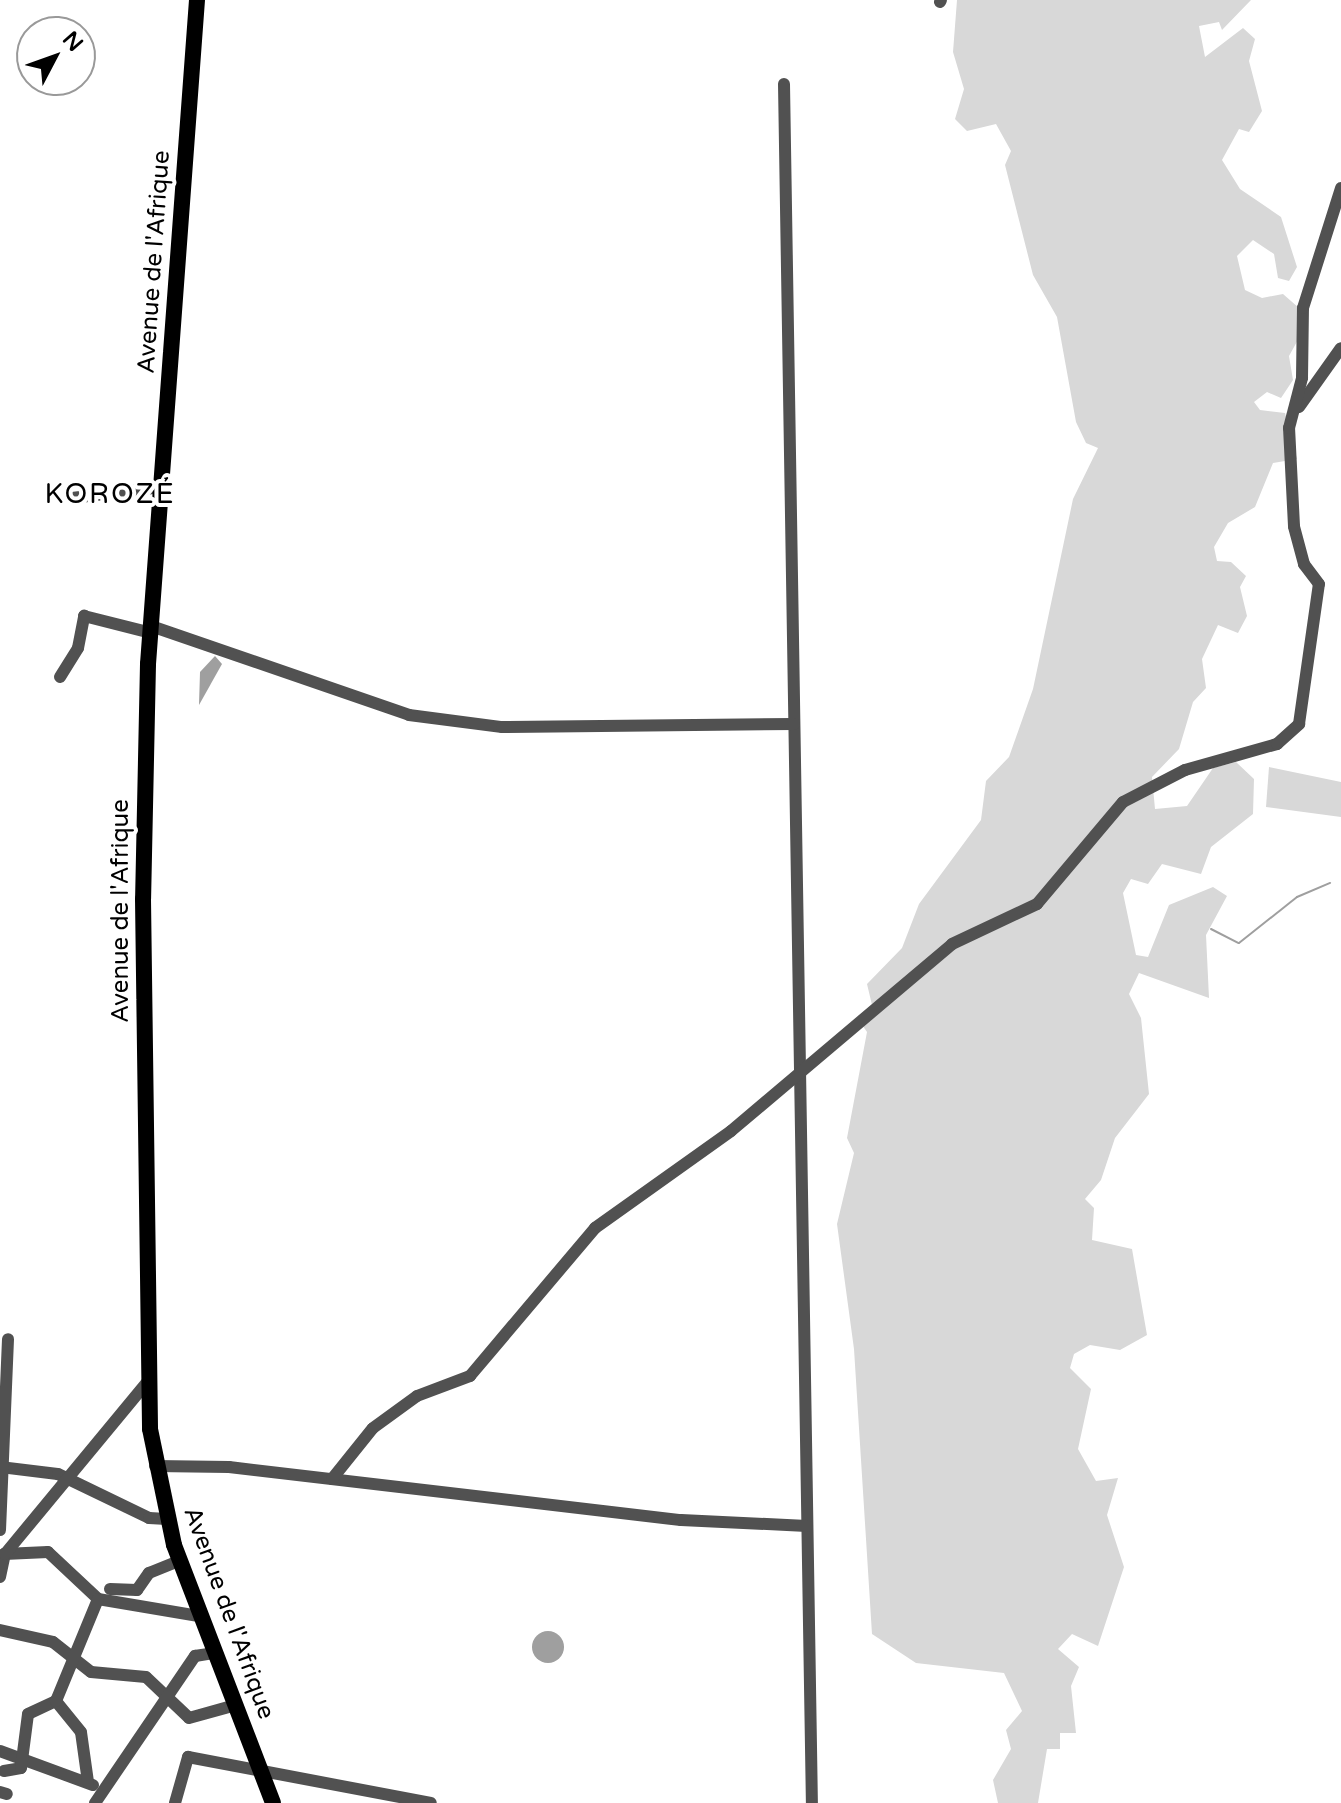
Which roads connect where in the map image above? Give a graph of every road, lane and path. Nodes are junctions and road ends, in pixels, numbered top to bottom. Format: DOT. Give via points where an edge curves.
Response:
graph roads {
  1 [pos="197,0"];
  2 [pos="784,84"];
  3 [pos="1341,188"];
  4 [pos="1341,348"];
  5 [pos="1293,416"];
  6 [pos="161,487"];
  7 [pos="72,498"];
  8 [pos="151,630"];
  9 [pos="60,677"];
  10 [pos="794,724"];
  11 [pos="800,1071"];
  12 [pos="8,1339"];
  13 [pos="149,1380"];
  14 [pos="155,1466"];
  15 [pos="4,1468"];
  16 [pos="332,1479"];
  17 [pos="70,1481"];
  18 [pos="167,1519"];
  19 [pos="807,1526"];
  20 [pos="0,1530"];
  21 [pos="2,1551"];
  22 [pos="179,1561"];
  23 [pos="0,1577"];
  24 [pos="141,1587"];
  25 [pos="110,1589"];
  26 [pos="156,1591"];
  27 [pos="98,1599"];
  28 [pos="199,1616"];
  29 [pos="0,1630"];
  30 [pos="215,1653"];
  31 [pos="71,1655"];
  32 [pos="166,1697"];
  33 [pos="56,1701"];
  34 [pos="236,1705"];
  35 [pos="0,1751"];
  36 [pos="172,1754"];
  37 [pos="23,1755"];
  38 [pos="188,1757"];
  39 [pos="261,1767"];
  40 [pos="4,1771"];
  41 [pos="94,1786"];
  42 [pos="95,1803"];
  43 [pos="175,1803"];
  44 [pos="273,1803"];
  45 [pos="431,1803"];
  46 [pos="812,1803"];
  1 -- 6 [label="main road, Avenue de l'Afrique"];
  2 -- 10 [label="street"];
  3 -- 5 [label="street" via="1303,308 1302,378"];
  4 -- 5 [label="street"];
  5 -- 11 [label="street" via="1294,528 1319,591 1309,614 1309,690 1299,724 1277,744 1185,770 1123,802 1037,904 952,944"];
  6 -- 7 [label="street"];
  6 -- 8 [label="main road, Avenue de l'Afrique"];
  8 -- 9 [label="street" via="84,616 78,648"];
  8 -- 10 [label="street" via="409,715 502,727"];
  8 -- 13 [label="main road, Avenue de l'Afrique" via="143,899"];
  10 -- 11 [label="street"];
  11 -- 16 [label="street" via="731,1131 595,1228 470,1376 417,1396 373,1428"];
  11 -- 19 [label="street"];
  12 -- 15 [label="street"];
  13 -- 14 [label="main road, Avenue de l'Afrique"];
  13 -- 17 [label="street"];
  14 -- 16 [label="street"];
  14 -- 18 [label="main road, Avenue de l'Afrique"];
  15 -- 17 [label="street"];
  15 -- 20 [label="street"];
  16 -- 19 [label="street" via="681,1520"];
  17 -- 18 [label="street"];
  17 -- 21 [label="street"];
  18 -- 22 [label="main road, Avenue de l'Afrique"];
  19 -- 46 [label="street"];
  21 -- 23 [label="street"];
  21 -- 27 [label="street" via="48,1552"];
  22 -- 24 [label="street" via="149,1573"];
  22 -- 28 [label="main road, Avenue de l'Afrique"];
  24 -- 25 [label="street"];
  24 -- 26 [label="street"];
  27 -- 28 [label="street"];
  27 -- 31 [label="street"];
  28 -- 30 [label="main road, Avenue de l'Afrique"];
  29 -- 31 [label="street" via="53,1642"];
  30 -- 32 [label="street" via="195,1656"];
  30 -- 34 [label="main road, Avenue de l'Afrique"];
  31 -- 32 [label="street" via="103,1676 146,1677"];
  31 -- 33 [label="street"];
  32 -- 34 [label="street" via="197,1719"];
  32 -- 41 [label="street"];
  33 -- 37 [label="street" via="28,1714"];
  33 -- 41 [label="street" via="81,1732"];
  34 -- 39 [label="main road, Avenue de l'Afrique"];
  35 -- 37 [label="street"];
  36 -- 38 [label="street"];
  37 -- 40 [label="street" via="21,1768"];
  37 -- 41 [label="street"];
  38 -- 39 [label="street"];
  38 -- 43 [label="street"];
  39 -- 44 [label="main road, Avenue de l'Afrique"];
  39 -- 45 [label="street"];
  41 -- 42 [label="street"];
}
